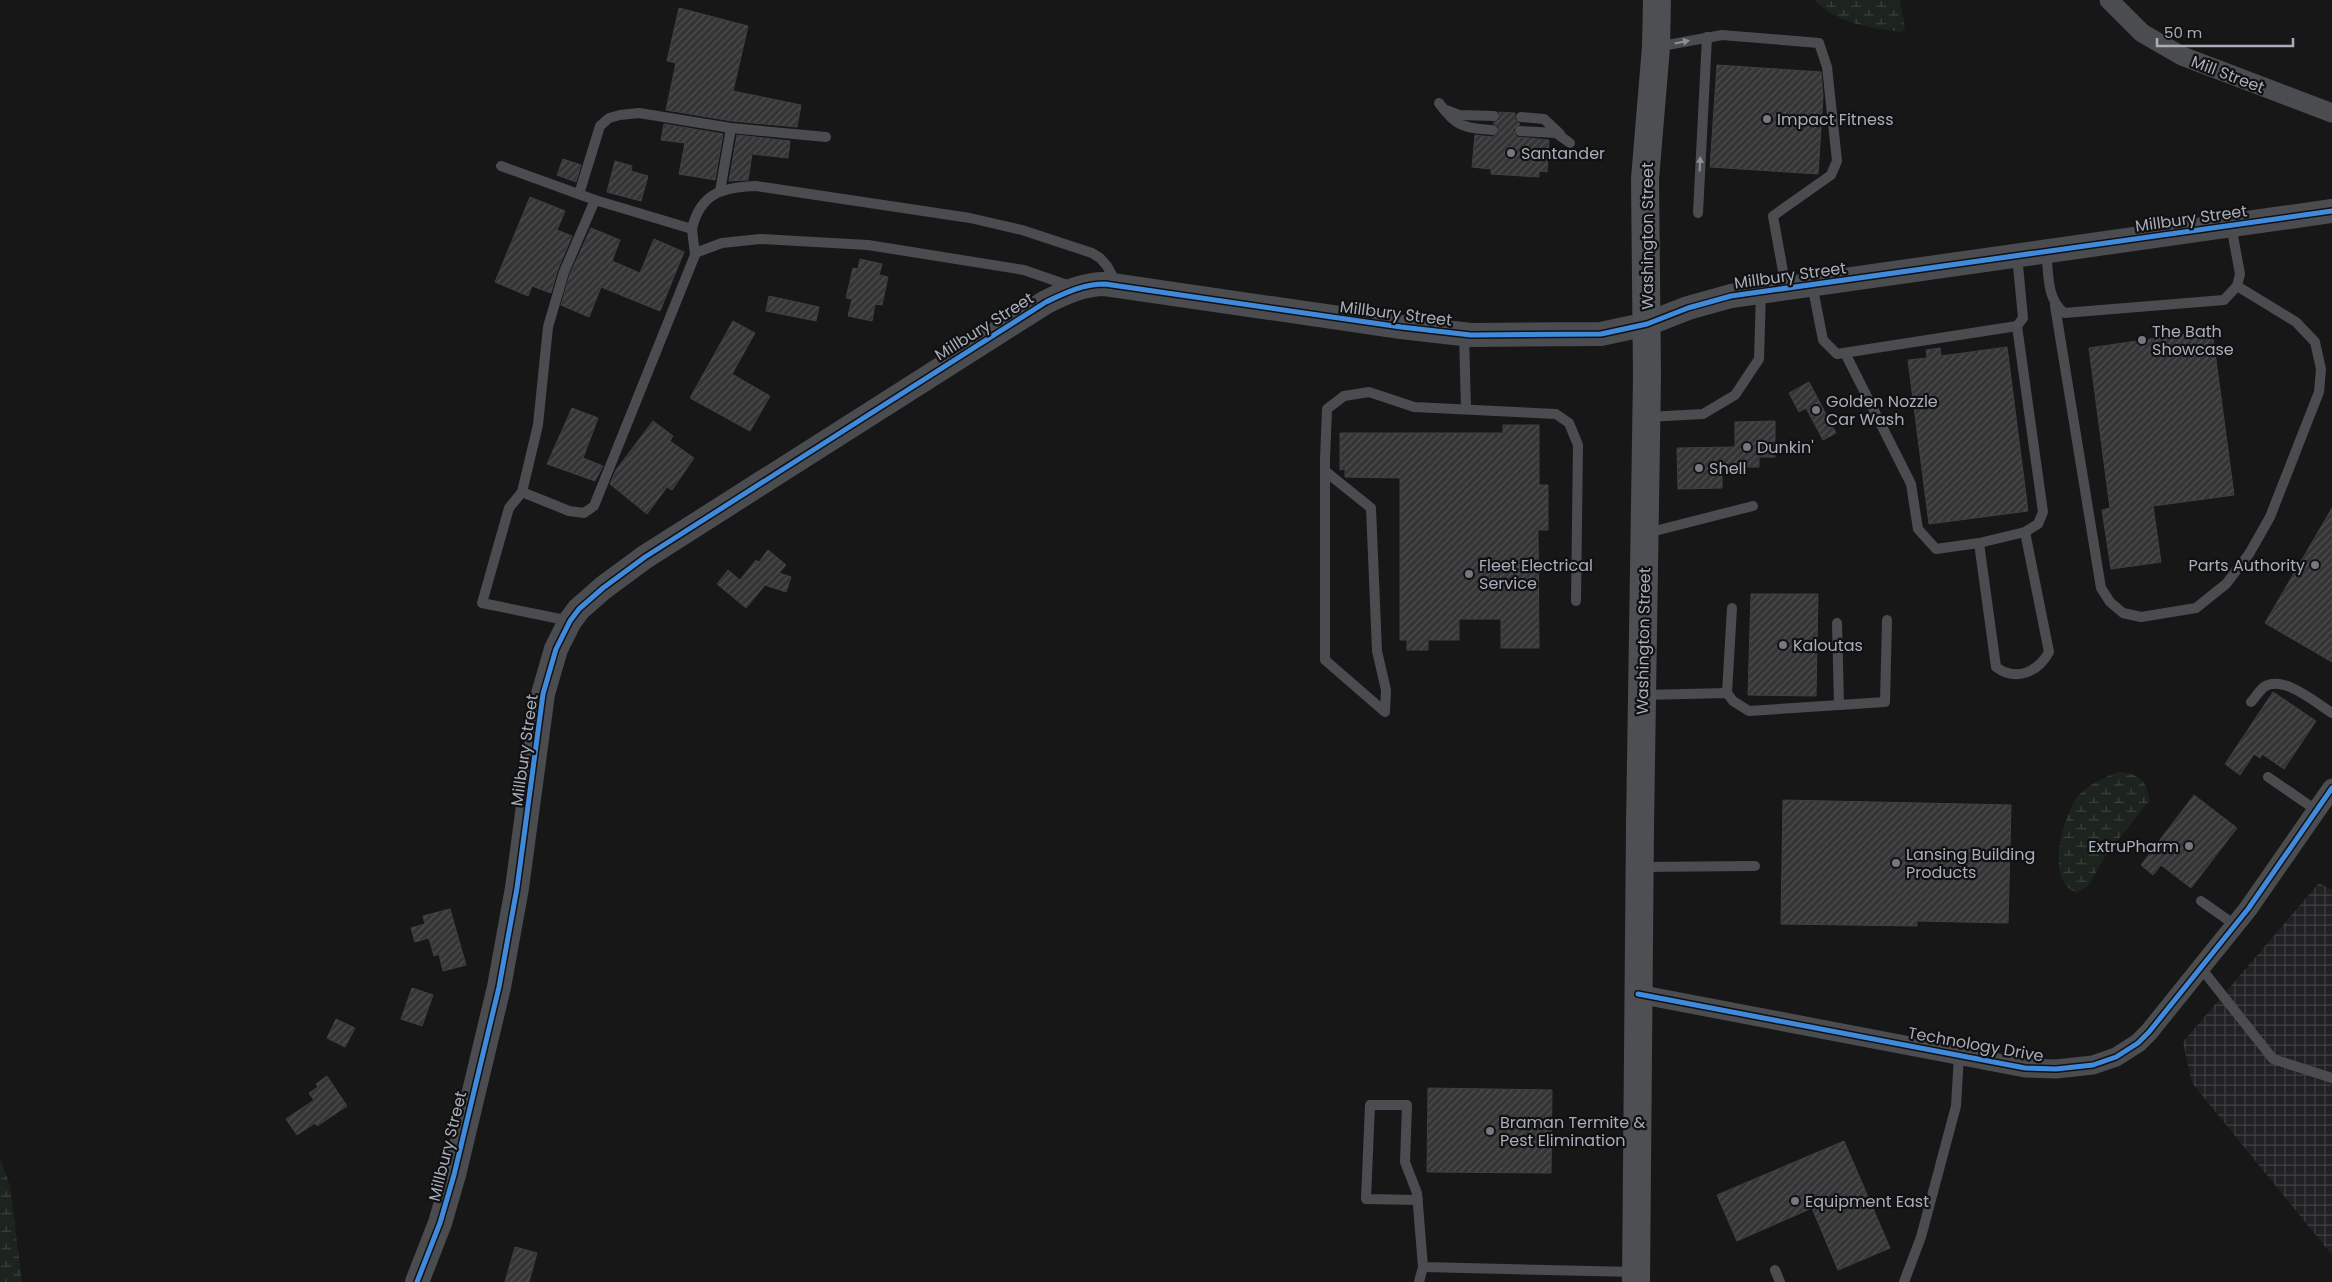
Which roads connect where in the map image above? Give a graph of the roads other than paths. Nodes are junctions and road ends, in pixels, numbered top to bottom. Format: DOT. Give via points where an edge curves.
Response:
graph roads {
  1 [pos="1657,0"];
  2 [pos="2109,0"];
  3 [pos="1707,37"];
  4 [pos="1656,47"];
  5 [pos="1444,110"];
  6 [pos="2332,113"];
  7 [pos="1493,123"];
  8 [pos="731,128"];
  9 [pos="826,137"];
  10 [pos="1566,140"];
  11 [pos="501,166"];
  12 [pos="720,191"];
  13 [pos="579,194"];
  14 [pos="595,200"];
  15 [pos="2332,211"];
  16 [pos="1698,213"];
  17 [pos="2231,225"];
  18 [pos="692,229"];
  19 [pos="2046,250"];
  20 [pos="695,253"];
  21 [pos="2017,254"];
  22 [pos="1812,284"];
  23 [pos="1117,285"];
  24 [pos="2238,286"];
  25 [pos="1077,288"];
  26 [pos="1786,288"];
  27 [pos="1761,292"];
  28 [pos="2055,306"];
  29 [pos="1646,324"];
  30 [pos="2017,326"];
  31 [pos="1464,334"];
  32 [pos="1844,353"];
  33 [pos="1466,409"];
  34 [pos="1646,417"];
  35 [pos="1325,471"];
  36 [pos="522,492"];
  37 [pos="1753,506"];
  38 [pos="2025,532"];
  39 [pos="1644,533"];
  40 [pos="1979,543"];
  41 [pos="1576,601"];
  42 [pos="1732,608"];
  43 [pos="1887,620"];
  44 [pos="570,621"];
  45 [pos="1837,622"];
  46 [pos="1727,693"];
  47 [pos="1642,695"];
  48 [pos="2251,702"];
  49 [pos="1839,705"];
  50 [pos="2332,712"];
  51 [pos="2268,778"];
  52 [pos="2332,788"];
  53 [pos="2316,810"];
  54 [pos="1755,866"];
  55 [pos="1639,867"];
  56 [pos="2201,900"];
  57 [pos="2235,925"];
  58 [pos="2201,968"];
  59 [pos="1638,994"];
  60 [pos="1959,1055"];
  61 [pos="2332,1078"];
  62 [pos="1418,1200"];
  63 [pos="1423,1267"];
  64 [pos="1775,1270"];
  65 [pos="1583,1271"];
  66 [pos="1636,1277"];
  67 [pos="416,1282"];
  68 [pos="1419,1282"];
  69 [pos="1582,1282"];
  70 [pos="1780,1282"];
  71 [pos="1904,1282"];
  1 -- 4 [label="main road, Washington Street"];
  2 -- 6 [label="street, Mill Street" via="2142,33 2182,56"];
  4 -- 3 [label="lane, one-way"];
  16 -- 3 [label="lane, one-way"];
  3 -- 26 [label="lane" via="1722,35 1819,43 1827,68 1837,162 1831,175 1773,216"];
  4 -- 29 [label="main road, Washington Street" via="1645,179"];
  5 -- 7 [label="lane" via="1462,127"];
  8 -- 9 [label="lane"];
  8 -- 12 [label="lane"];
  8 -- 13 [label="lane" via="639,113 609,118 600,126 594,140"];
  10 -- 10 [label="lane" via="1544,119 1520,124 1556,133"];
  11 -- 13 [label="lane"];
  12 -- 18 [label="lane" via="700,207"];
  12 -- 23 [label="lane" via="756,186 1006,226 1050,237 1092,253 1107,266"];
  13 -- 14 [label="lane"];
  14 -- 18 [label="lane"];
  14 -- 36 [label="lane" via="564,272 548,327 538,425"];
  15 -- 17 [label="street, Millbury Street"];
  17 -- 19 [label="street, Millbury Street"];
  17 -- 24 [label="lane" via="2240,274"];
  18 -- 20 [label="lane"];
  19 -- 21 [label="street, Millbury Street"];
  19 -- 28 [label="lane"];
  20 -- 25 [label="lane" via="722,243 760,239 868,245 1024,270"];
  20 -- 36 [label="lane" via="594,506 584,514"];
  21 -- 22 [label="street, Millbury Street"];
  21 -- 30 [label="lane" via="2022,318"];
  22 -- 26 [label="street, Millbury Street"];
  22 -- 32 [label="lane" via="1823,340 1837,354"];
  23 -- 25 [label="street, Millbury Street" via="1092,284"];
  23 -- 31 [label="street, Millbury Street"];
  24 -- 28 [label="lane" via="2224,300 2064,314"];
  24 -- 28 [label="lane" via="2296,322 2315,342 2321,368 2319,392 2270,517 2249,554 2226,584 2196,608 2141,617 2123,614 2101,588"];
  25 -- 44 [label="street, Millbury Street" via="1046,302 661,546 596,593"];
  26 -- 27 [label="street, Millbury Street"];
  27 -- 29 [label="street, Millbury Street" via="1731,296"];
  27 -- 34 [label="lane" via="1759,359 1735,395 1703,414"];
  29 -- 31 [label="street, Millbury Street" via="1601,334"];
  29 -- 34 [label="main road, Washington Street"];
  30 -- 32 [label="lane"];
  30 -- 38 [label="lane" via="2043,512 2038,524"];
  31 -- 33 [label="lane"];
  32 -- 40 [label="lane" via="1911,484 1918,529 1936,549"];
  33 -- 35 [label="lane" via="1414,406 1369,392 1344,396 1327,409"];
  33 -- 41 [label="lane" via="1556,414 1569,423 1578,445"];
  34 -- 39 [label="main road, Washington Street"];
  35 -- 35 [label="lane" via="1326,660 1385,712 1386,690 1377,651 1371,508"];
  36 -- 44 [label="lane" via="509,508 482,603"];
  37 -- 39 [label="lane"];
  38 -- 40 [label="lane"];
  38 -- 40 [label="lane" via="2049,652 2042,665 2021,674 2006,674 1996,667"];
  39 -- 47 [label="main road, Washington Street"];
  42 -- 46 [label="lane"];
  43 -- 49 [label="lane" via="1886,702"];
  44 -- 67 [label="street, Millbury Street" via="556,649 543,694 517,888 498,987 454,1175 440,1223"];
  45 -- 49 [label="lane"];
  46 -- 47 [label="lane"];
  46 -- 49 [label="lane" via="1749,711"];
  47 -- 55 [label="main road, Washington Street"];
  48 -- 50 [label="lane" via="2265,686 2280,683"];
  51 -- 53 [label="lane"];
  52 -- 53 [label="street, Technology Drive"];
  53 -- 57 [label="street, Technology Drive"];
  54 -- 55 [label="lane"];
  55 -- 59 [label="main road, Washington Street"];
  56 -- 57 [label="lane"];
  57 -- 58 [label="street, Technology Drive"];
  58 -- 60 [label="street, Technology Drive" via="2138,1043 2104,1062 2071,1069 2025,1068"];
  58 -- 61 [label="lane" via="2273,1059"];
  59 -- 60 [label="street, Technology Drive"];
  59 -- 66 [label="main road, Washington Street"];
  60 -- 71 [label="lane" via="1956,1106 1921,1237"];
  62 -- 62 [label="lane" via="1404,1162 1407,1105 1370,1105 1366,1199"];
  62 -- 63 [label="lane"];
  63 -- 65 [label="lane"];
  63 -- 68 [label="lane"];
  64 -- 70 [label="lane"];
  65 -- 66 [label="lane"];
  65 -- 69 [label="lane"];
}
